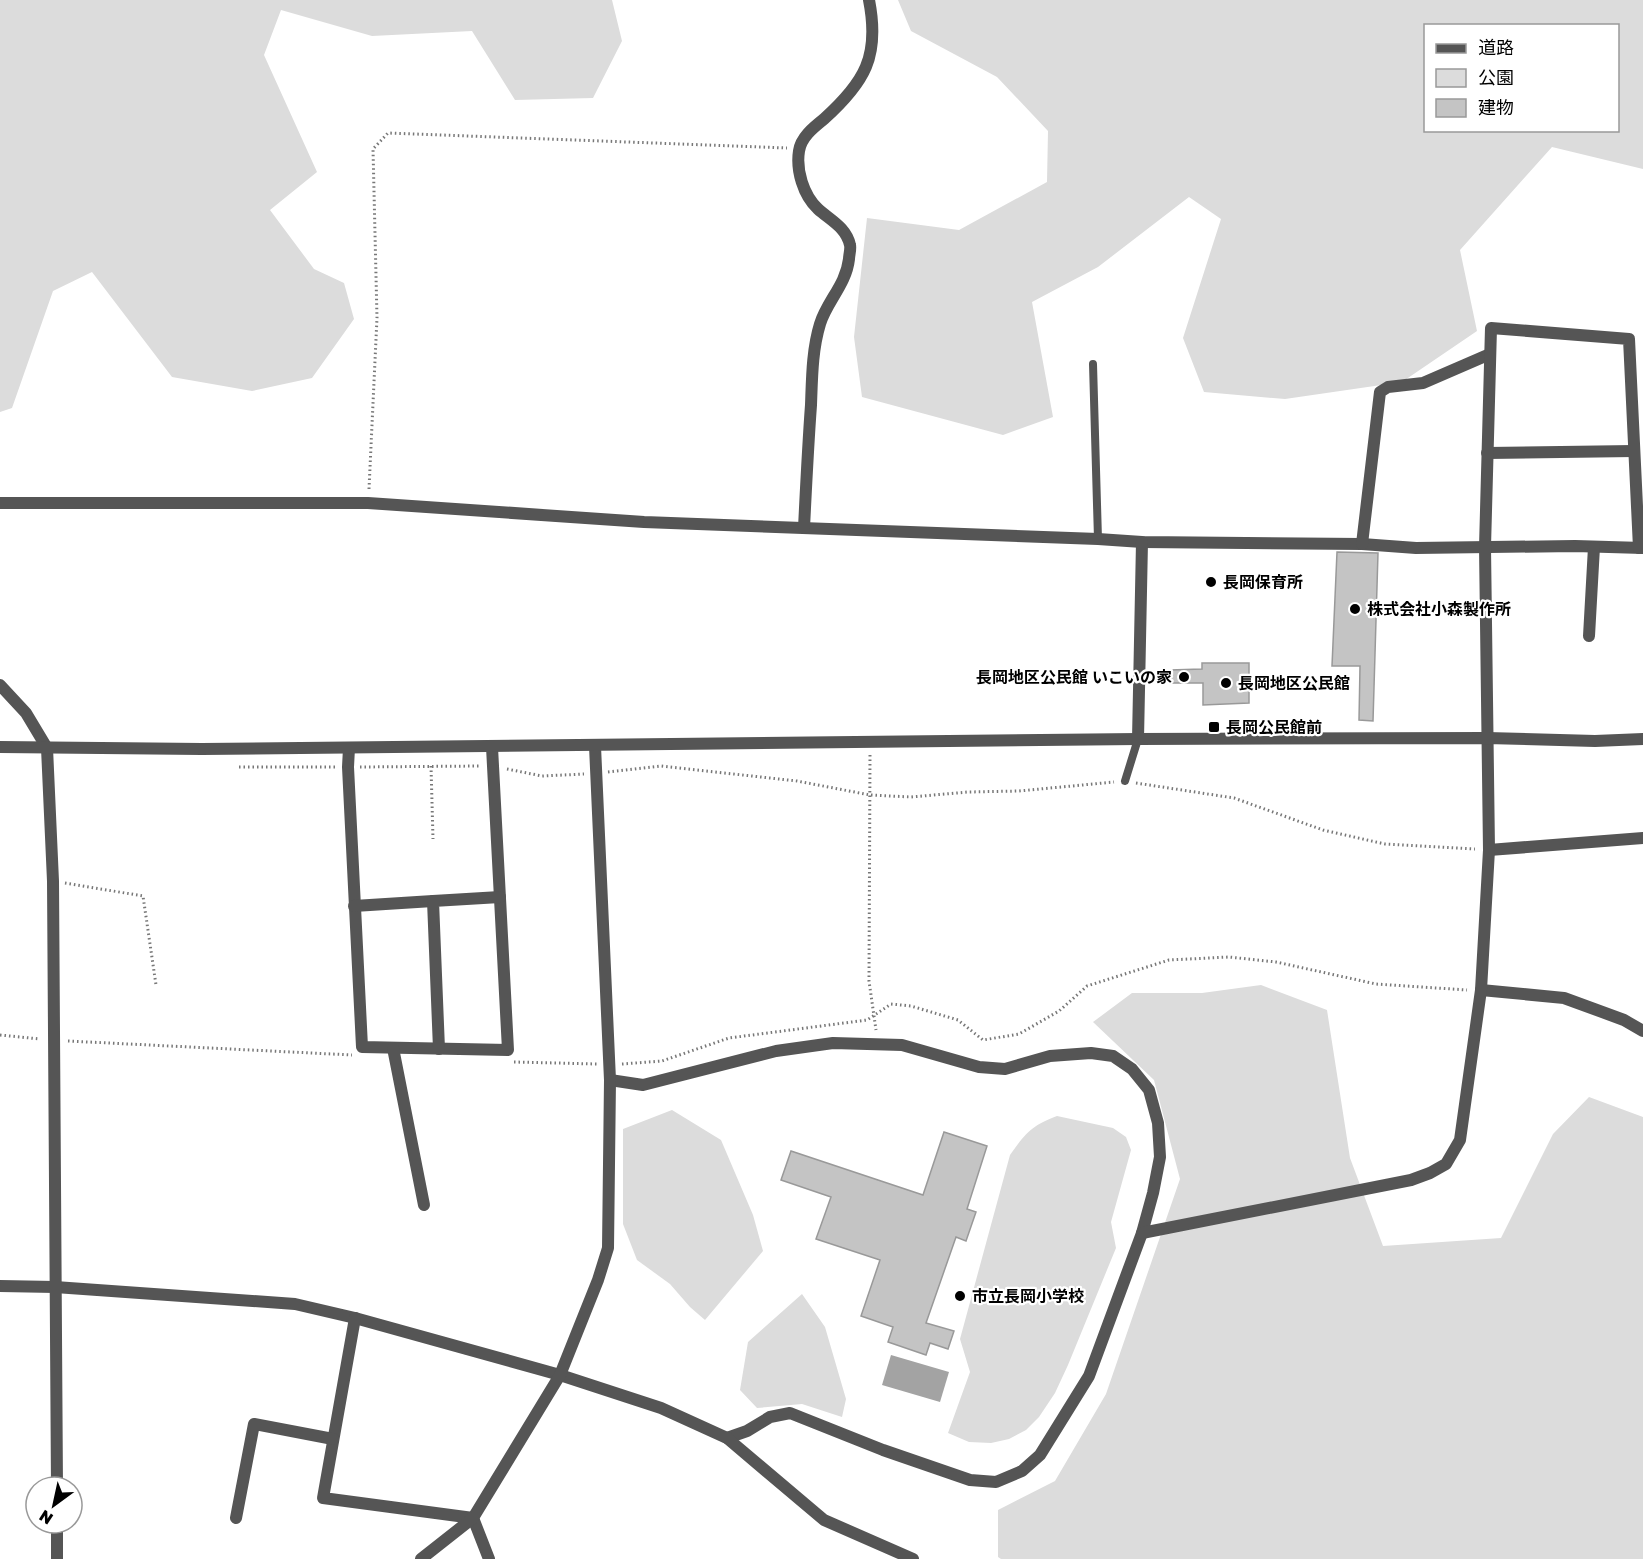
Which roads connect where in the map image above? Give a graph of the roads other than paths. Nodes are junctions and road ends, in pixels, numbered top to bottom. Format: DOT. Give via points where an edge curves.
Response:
graph roads {
  1 [pos="868,0"];
  2 [pos="1490,354"];
  3 [pos="1093,364"];
  4 [pos="1634,451"];
  5 [pos="1487,453"];
  6 [pos="0,503"];
  7 [pos="804,528"];
  8 [pos="1098,539"];
  9 [pos="1142,542"];
  10 [pos="1362,544"];
  11 [pos="1485,547"];
  12 [pos="1594,547"];
  13 [pos="1641,548"];
  14 [pos="1589,636"];
  15 [pos="0,686"];
  16 [pos="1487,738"];
  17 [pos="1138,739"];
  18 [pos="1643,739"];
  19 [pos="595,746"];
  20 [pos="0,747"];
  21 [pos="492,747"];
  22 [pos="47,748"];
  23 [pos="349,748"];
  24 [pos="1125,781"];
  25 [pos="1643,838"];
  26 [pos="1489,850"];
  27 [pos="500,897"];
  28 [pos="433,901"];
  29 [pos="354,906"];
  30 [pos="1481,990"];
  31 [pos="1643,1031"];
  32 [pos="393,1048"];
  33 [pos="439,1049"];
  34 [pos="610,1080"];
  35 [pos="424,1205"];
  36 [pos="1142,1233"];
  37 [pos="0,1286"];
  38 [pos="55,1287"];
  39 [pos="355,1318"];
  40 [pos="560,1375"];
  41 [pos="727,1438"];
  42 [pos="333,1439"];
  43 [pos="57,1475"];
  44 [pos="236,1518"];
  45 [pos="473,1518"];
  46 [pos="57,1535"];
  47 [pos="57,1559"];
  48 [pos="421,1559"];
  49 [pos="489,1559"];
  50 [pos="913,1559"];
  1 -- 7 [label="street" via="873,20 870,59 848,96 812,129 799,148 802,185 817,208 838,223 850,245 847,273 820,324 813,363"];
  2 -- 4 [label="street" via="1491,328 1629,339"];
  2 -- 5 [label="street"];
  2 -- 10 [label="street" via="1423,383 1388,387 1380,392"];
  3 -- 8 [label="lane"];
  4 -- 5 [label="street"];
  4 -- 13 [label="street"];
  5 -- 11 [label="street"];
  6 -- 7 [label="street" via="368,503 644,522"];
  7 -- 8 [label="street"];
  8 -- 9 [label="street"];
  9 -- 10 [label="street"];
  9 -- 17 [label="street"];
  10 -- 11 [label="street"];
  11 -- 12 [label="street"];
  11 -- 16 [label="street"];
  12 -- 13 [label="street"];
  12 -- 14 [label="street"];
  15 -- 22 [label="street" via="26,713"];
  16 -- 17 [label="street"];
  16 -- 18 [label="street"];
  16 -- 26 [label="street"];
  17 -- 19 [label="street"];
  17 -- 24 [label="lane"];
  19 -- 21 [label="street"];
  19 -- 34 [label="street"];
  20 -- 22 [label="street"];
  21 -- 23 [label="street"];
  21 -- 27 [label="street"];
  22 -- 23 [label="street"];
  22 -- 38 [label="street" via="53,881"];
  23 -- 29 [label="street"];
  25 -- 26 [label="street"];
  26 -- 30 [label="street"];
  27 -- 28 [label="street"];
  27 -- 33 [label="street" via="508,1050"];
  28 -- 29 [label="street"];
  28 -- 33 [label="street"];
  29 -- 32 [label="street" via="362,1047"];
  30 -- 31 [label="street" via="1564,998"];
  30 -- 36 [label="street" via="1460,1140 1446,1164 1411,1180"];
  32 -- 33 [label="street"];
  32 -- 35 [label="street"];
  34 -- 36 [label="street" via="643,1085 776,1051 833,1042 902,1045 979,1067 1005,1069 1050,1056 1113,1056 1132,1069 1149,1090 1158,1123 1160,1157"];
  34 -- 40 [label="street" via="608,1248"];
  36 -- 41 [label="street" via="1089,1376 1040,1455 1022,1471 996,1482 970,1480 790,1413 770,1417"];
  37 -- 38 [label="street"];
  38 -- 39 [label="street" via="295,1304"];
  38 -- 43 [label="street"];
  39 -- 40 [label="street"];
  39 -- 42 [label="street"];
  40 -- 41 [label="street" via="661,1408"];
  40 -- 45 [label="street"];
  41 -- 50 [label="street" via="824,1520"];
  42 -- 44 [label="street" via="254,1424"];
  42 -- 45 [label="street" via="322,1498"];
  45 -- 48 [label="street"];
  45 -- 49 [label="street"];
  46 -- 47 [label="street"];
}
